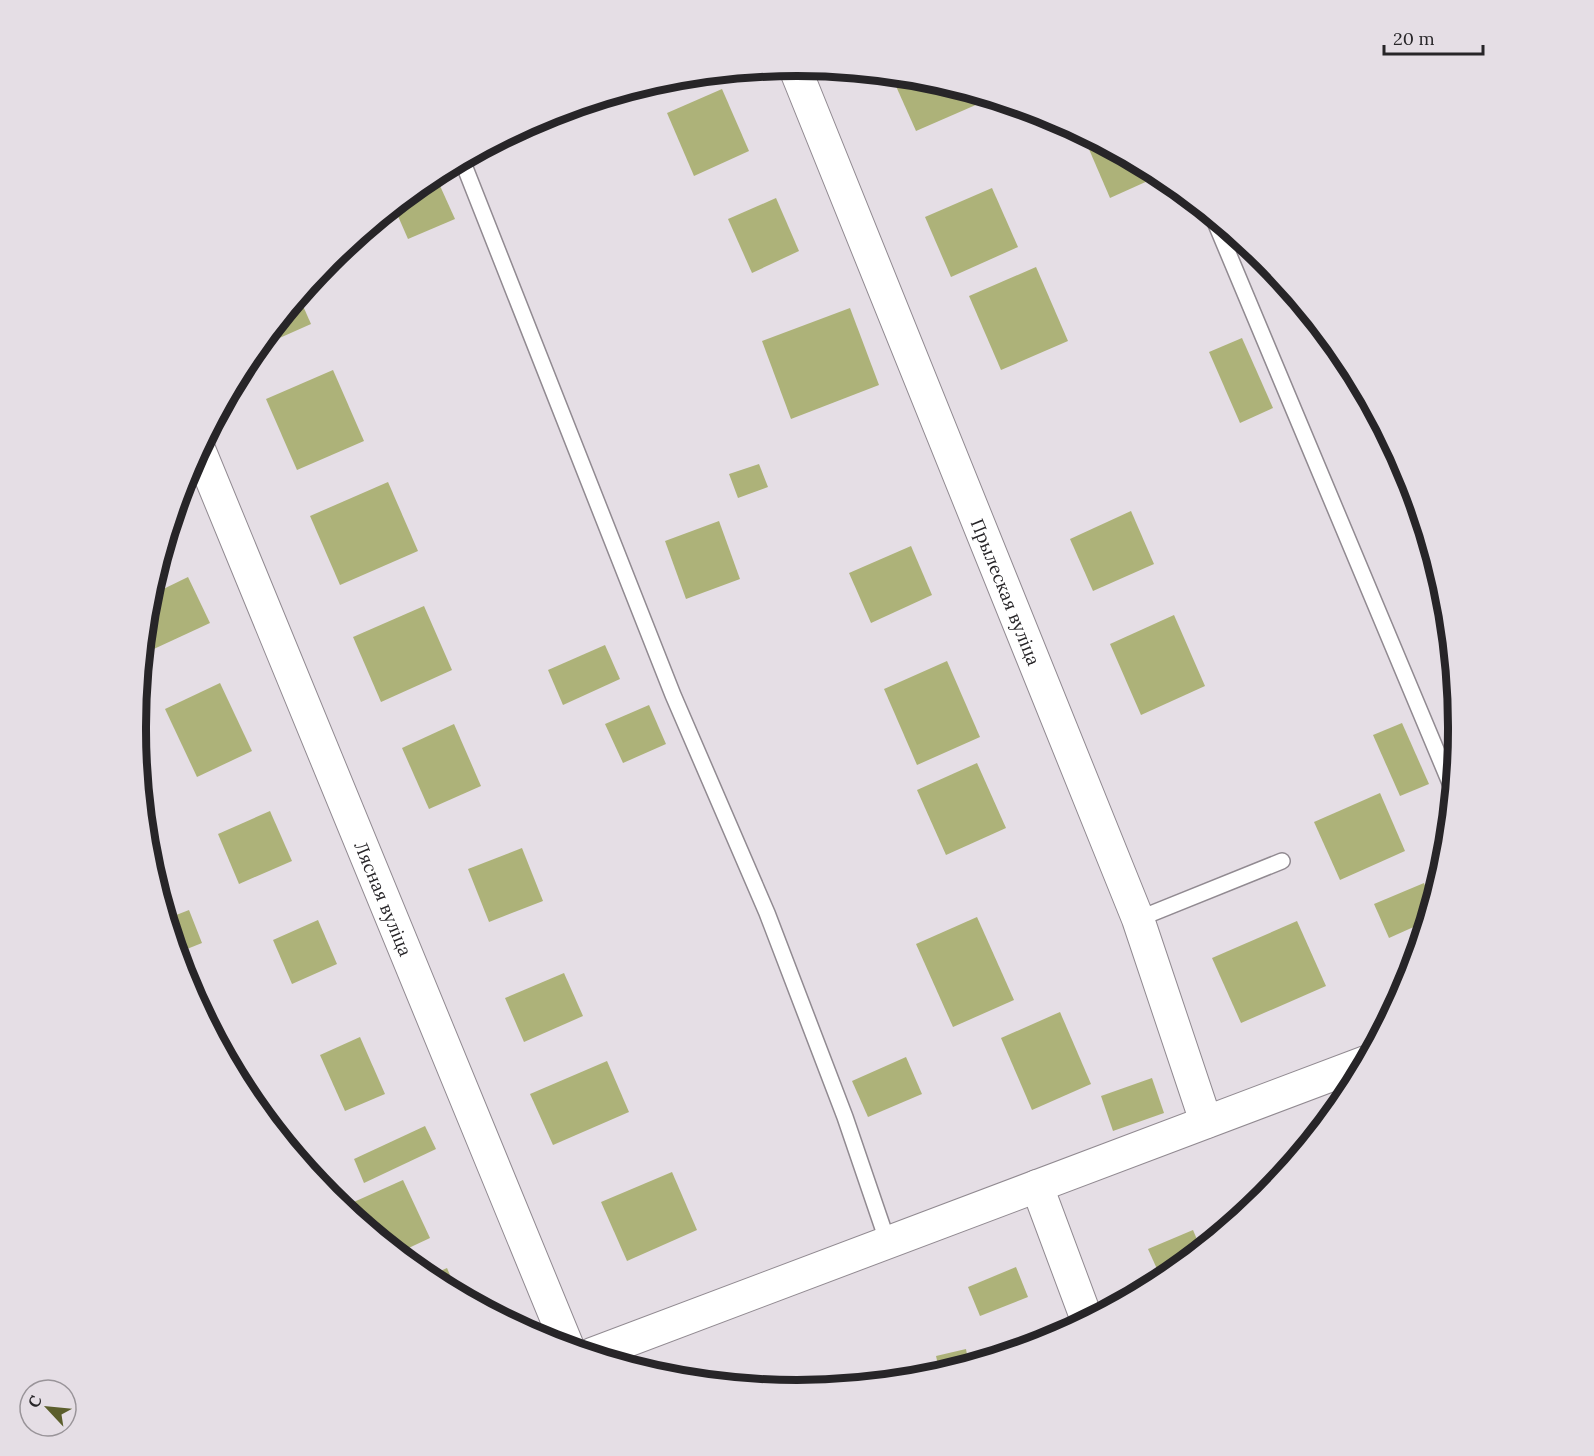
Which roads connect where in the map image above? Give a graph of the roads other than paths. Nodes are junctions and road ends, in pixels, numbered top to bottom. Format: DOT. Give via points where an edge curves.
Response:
graph roads {
  1 [pos="798,76"];
  2 [pos="465,168"];
  3 [pos="1219,232"];
  4 [pos="204,460"];
  5 [pos="1447,775"];
  6 [pos="1282,861"];
  7 [pos="1138,919"];
  8 [pos="1353,1067"];
  9 [pos="1206,1122"];
  10 [pos="1037,1186"];
  11 [pos="888,1243"];
  12 [pos="1084,1312"];
  13 [pos="563,1336"];
  14 [pos="604,1350"];
  1 -- 7 [label="street, Прылеская вуліца"];
  2 -- 11 [label="lane" via="673,695 768,913"];
  3 -- 5 [label="lane"];
  4 -- 13 [label="street, Лясная вуліца"];
  6 -- 7 [label="lane"];
  7 -- 9 [label="street, Прылеская вуліца"];
  8 -- 9 [label="street"];
  9 -- 10 [label="street"];
  10 -- 11 [label="street"];
  10 -- 12 [label="street"];
  11 -- 14 [label="street"];
}
